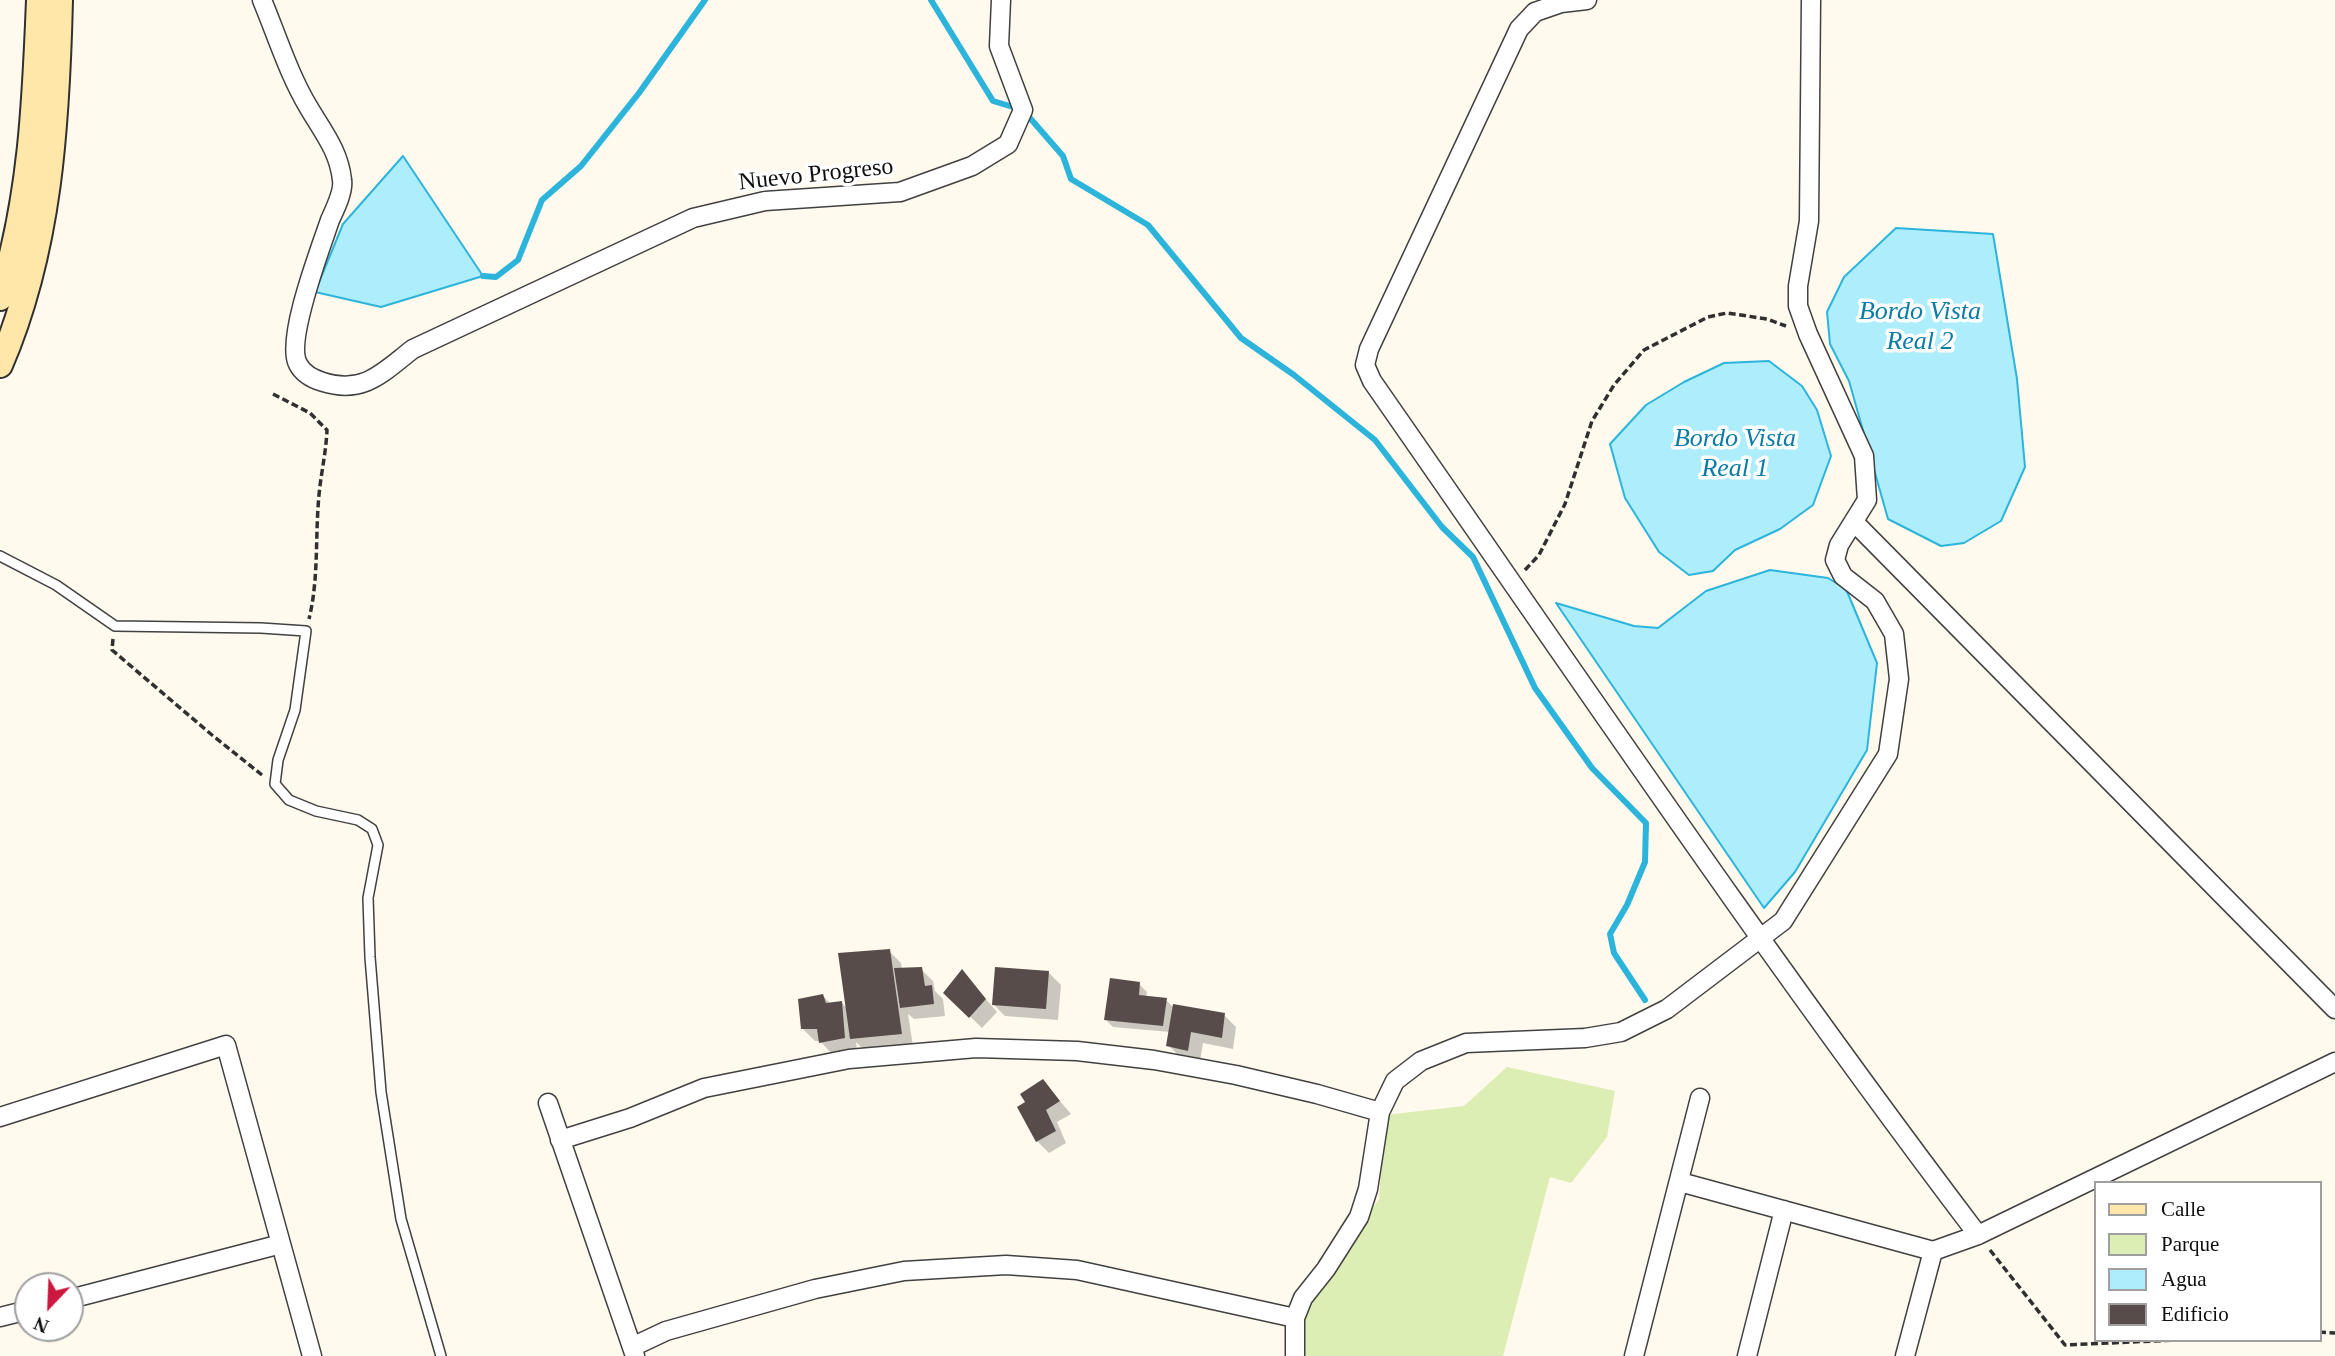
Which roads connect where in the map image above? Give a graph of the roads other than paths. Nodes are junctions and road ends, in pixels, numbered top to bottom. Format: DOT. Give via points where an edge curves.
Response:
graph roads {
  1 [pos="39,0"];
  2 [pos="60,0"];
  3 [pos="262,0"];
  4 [pos="1001,0"];
  5 [pos="1587,0"];
  6 [pos="1811,0"];
  7 [pos="0,298"];
  8 [pos="0,365"];
  9 [pos="1854,522"];
  10 [pos="0,556"];
  11 [pos="1760,940"];
  12 [pos="2335,1009"];
  13 [pos="2335,1062"];
  14 [pos="1700,1098"];
  15 [pos="548,1103"];
  16 [pos="1380,1112"];
  17 [pos="0,1117"];
  18 [pos="560,1140"];
  19 [pos="1680,1182"];
  20 [pos="1784,1210"];
  21 [pos="1978,1235"];
  22 [pos="281,1244"];
  23 [pos="1933,1251"];
  24 [pos="84,1295"];
  25 [pos="1295,1318"];
  26 [pos="633,1351"];
  27 [pos="312,1356"];
  28 [pos="441,1356"];
  29 [pos="1295,1356"];
  30 [pos="1634,1356"];
  31 [pos="1747,1356"];
  32 [pos="1905,1356"];
  1 -- 7 [label="street" via="30,166"];
  2 -- 8 [label="street" via="51,171 36,253"];
  3 -- 4 [label="street, Nuevo Progreso" via="304,99 337,155 343,183 308,284 295,343 297,363 310,378 360,386 413,349 693,218 765,201 900,192 972,166 1008,144 1023,110 999,46"];
  5 -- 11 [label="street" via="1535,12 1519,29 1369,349 1366,365 1372,381"];
  6 -- 9 [label="street" via="1810,221 1798,306 1864,456 1867,500"];
  9 -- 11 [label="street" via="1835,560 1843,576 1875,601 1894,634 1899,679 1888,754 1783,922"];
  9 -- 12 [label="street"];
  10 -- 28 [label="lane" via="56,585 115,625 306,631 295,710 275,784 289,800 358,820 372,829 378,845 368,898 381,1092 401,1219"];
  11 -- 16 [label="street" via="1667,1009 1621,1032 1466,1043 1421,1061 1395,1081"];
  11 -- 21 [label="street"];
  13 -- 21 [label="street"];
  14 -- 19 [label="street"];
  15 -- 18 [label="street"];
  16 -- 18 [label="street" via="1154,1060 1077,1051 976,1048 849,1059 704,1088"];
  16 -- 25 [label="street" via="1359,1217 1303,1298"];
  17 -- 22 [label="street" via="226,1045"];
  18 -- 26 [label="street"];
  19 -- 20 [label="street"];
  19 -- 30 [label="street"];
  20 -- 23 [label="street"];
  20 -- 31 [label="street"];
  21 -- 23 [label="street"];
  22 -- 24 [label="street"];
  22 -- 27 [label="street"];
  23 -- 32 [label="street"];
  25 -- 26 [label="street" via="1077,1270 1006,1265 904,1271 815,1289 666,1331"];
  25 -- 29 [label="street"];
}
